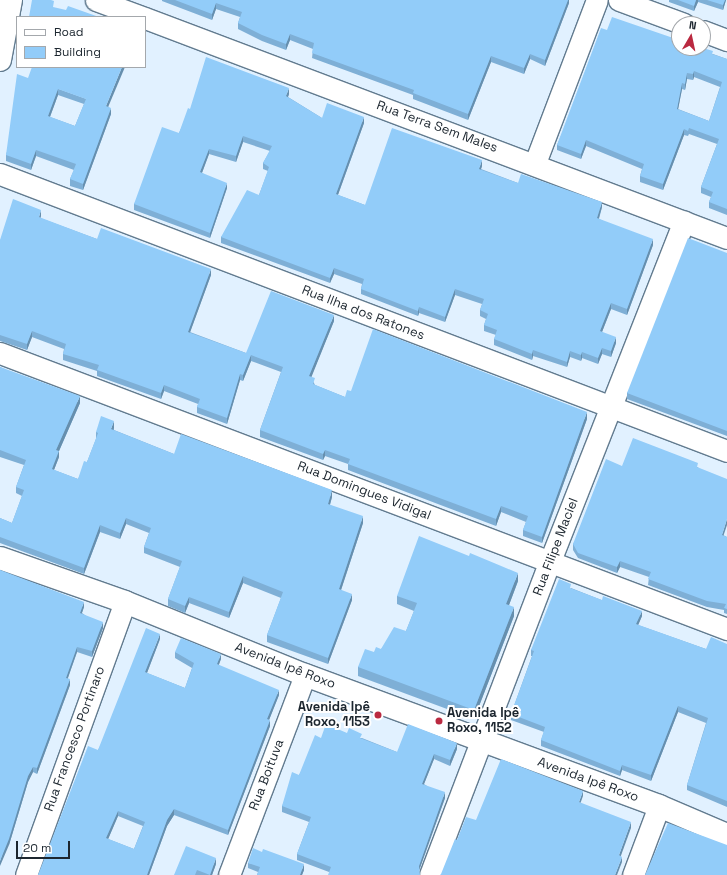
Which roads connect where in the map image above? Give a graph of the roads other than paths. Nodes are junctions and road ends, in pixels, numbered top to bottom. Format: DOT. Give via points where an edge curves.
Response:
graph roads {
  1 [pos="11,0"];
  2 [pos="96,0"];
  3 [pos="597,0"];
  4 [pos="619,0"];
  5 [pos="139,16"];
  6 [pos="146,18"];
  7 [pos="671,19"];
  8 [pos="711,34"];
  9 [pos="727,40"];
  10 [pos="0,60"];
  11 [pos="535,163"];
  12 [pos="0,174"];
  13 [pos="684,221"];
  14 [pos="727,238"];
  15 [pos="0,353"];
  16 [pos="610,407"];
  17 [pos="727,451"];
  18 [pos="0,558"];
  19 [pos="550,561"];
  20 [pos="125,602"];
  21 [pos="727,629"];
  22 [pos="305,675"];
  23 [pos="481,740"];
  24 [pos="659,806"];
  25 [pos="727,835"];
  26 [pos="26,875"];
  27 [pos="229,875"];
  28 [pos="430,875"];
  29 [pos="633,875"];
  1 -- 10 [label="street"];
  2 -- 5 [label="street"];
  3 -- 11 [label="street"];
  4 -- 7 [label="street"];
  6 -- 11 [label="street, Rua Terra Sem Males"];
  8 -- 9 [label="street"];
  11 -- 13 [label="street, Rua Terra Sem Males"];
  12 -- 16 [label="street, Rua Ilha dos Ratones"];
  13 -- 14 [label="street, Rua Terra Sem Males"];
  13 -- 16 [label="street, Rua Filipe Maciel"];
  15 -- 19 [label="street, Rua Domingues Vidigal"];
  16 -- 17 [label="street, Rua Ilha dos Ratones"];
  16 -- 19 [label="street, Rua Filipe Maciel"];
  18 -- 20 [label="street, Avenida Ipê Roxo"];
  19 -- 21 [label="street, Rua Domingues Vidigal"];
  19 -- 23 [label="street, Rua Filipe Maciel"];
  20 -- 22 [label="street, Avenida Ipê Roxo"];
  20 -- 26 [label="street, Rua Francesco Portinaro"];
  22 -- 23 [label="street, Avenida Ipê Roxo"];
  22 -- 27 [label="street, Rua Boituva"];
  23 -- 24 [label="street, Avenida Ipê Roxo"];
  23 -- 28 [label="street, Rua Filipe Maciel"];
  24 -- 25 [label="street, Avenida Ipê Roxo"];
  24 -- 29 [label="street"];
}
